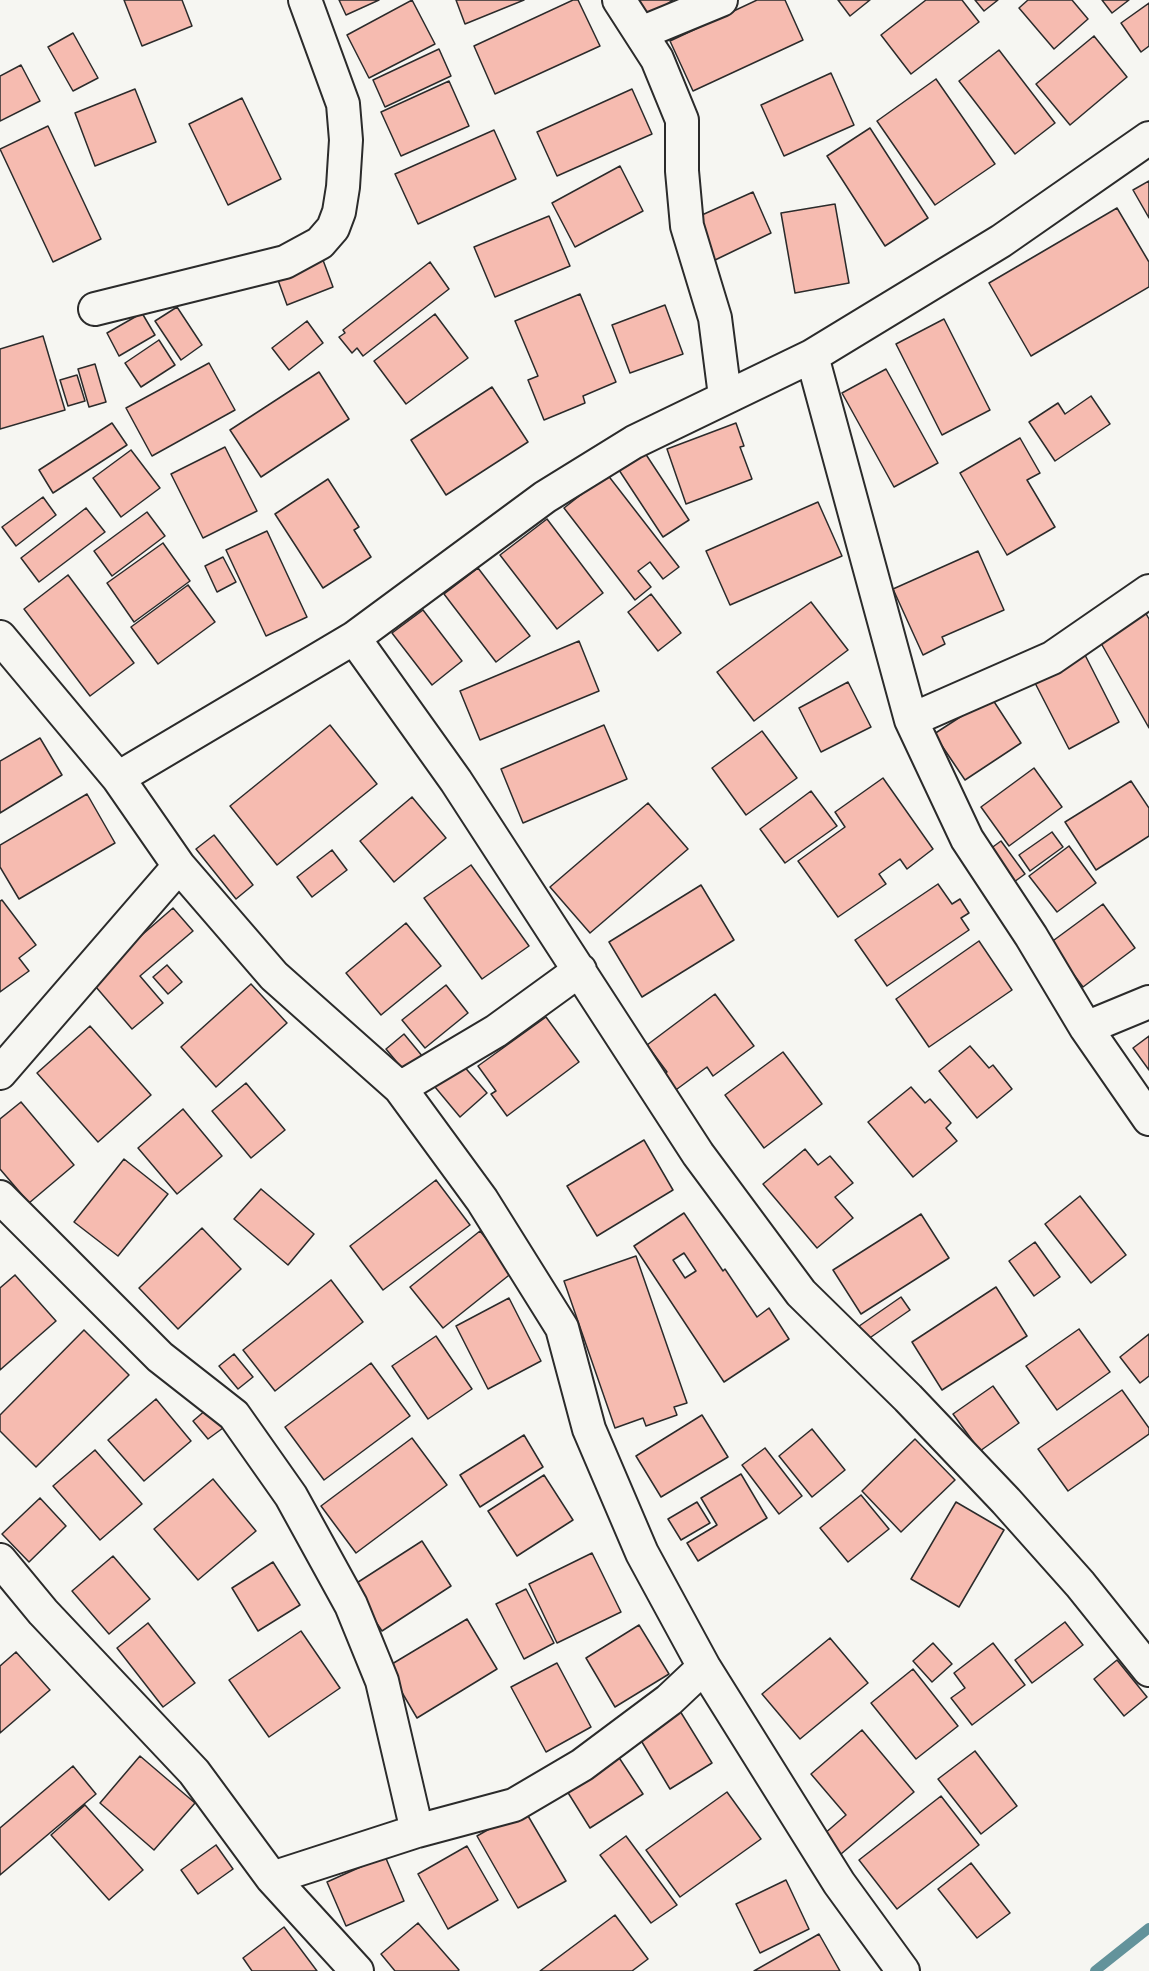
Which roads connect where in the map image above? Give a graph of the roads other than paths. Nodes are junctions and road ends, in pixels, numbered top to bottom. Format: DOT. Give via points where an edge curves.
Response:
graph roads {
  1 [pos="305,0"];
  2 [pos="619,0"];
  3 [pos="721,0"];
  4 [pos="641,33"];
  5 [pos="1149,138"];
  6 [pos="95,309"];
  7 [pos="812,356"];
  8 [pos="725,396"];
  9 [pos="1149,591"];
  10 [pos="0,637"];
  11 [pos="354,638"];
  12 [pos="911,720"];
  13 [pos="118,778"];
  14 [pos="179,866"];
  15 [pos="580,970"];
  16 [pos="1149,1002"];
  17 [pos="1086,1028"];
  18 [pos="0,1073"];
  19 [pos="400,1088"];
  20 [pos="1149,1119"];
  21 [pos="0,1197"];
  22 [pos="0,1560"];
  23 [pos="704,1667"];
  24 [pos="1149,1670"];
  25 [pos="417,1832"];
  26 [pos="272,1878"];
  27 [pos="357,1971"];
  28 [pos="903,1971"];
  1 -- 6 [label="street" via="342,104 346,140 343,187 333,228 320,243 285,262"];
  2 -- 4 [label="street"];
  3 -- 4 [label="street"];
  4 -- 8 [label="street" via="657,59 682,120 687,225 715,318"];
  5 -- 7 [label="street" via="1001,241"];
  7 -- 8 [label="street"];
  7 -- 12 [label="street"];
  8 -- 11 [label="street" via="634,442 545,497"];
  9 -- 12 [label="street" via="1052,658"];
  10 -- 13 [label="street"];
  11 -- 13 [label="street"];
  11 -- 15 [label="street" via="456,781"];
  12 -- 17 [label="street" via="967,839"];
  13 -- 14 [label="street"];
  14 -- 18 [label="street"];
  14 -- 19 [label="street" via="274,976"];
  15 -- 19 [label="street" via="496,1031"];
  15 -- 24 [label="street" via="698,1154 801,1293 1006,1501"];
  16 -- 17 [label="street"];
  17 -- 20 [label="street"];
  19 -- 23 [label="street" via="482,1200 562,1328 589,1429 642,1553"];
  21 -- 25 [label="street" via="160,1357 234,1415 291,1496 351,1605 382,1681"];
  22 -- 26 [label="street" via="42,1612 194,1772"];
  23 -- 25 [label="street" via="669,1700 582,1766 514,1805"];
  23 -- 28 [label="street" via="839,1883"];
  25 -- 26 [label="street"];
  26 -- 27 [label="street"];
}
